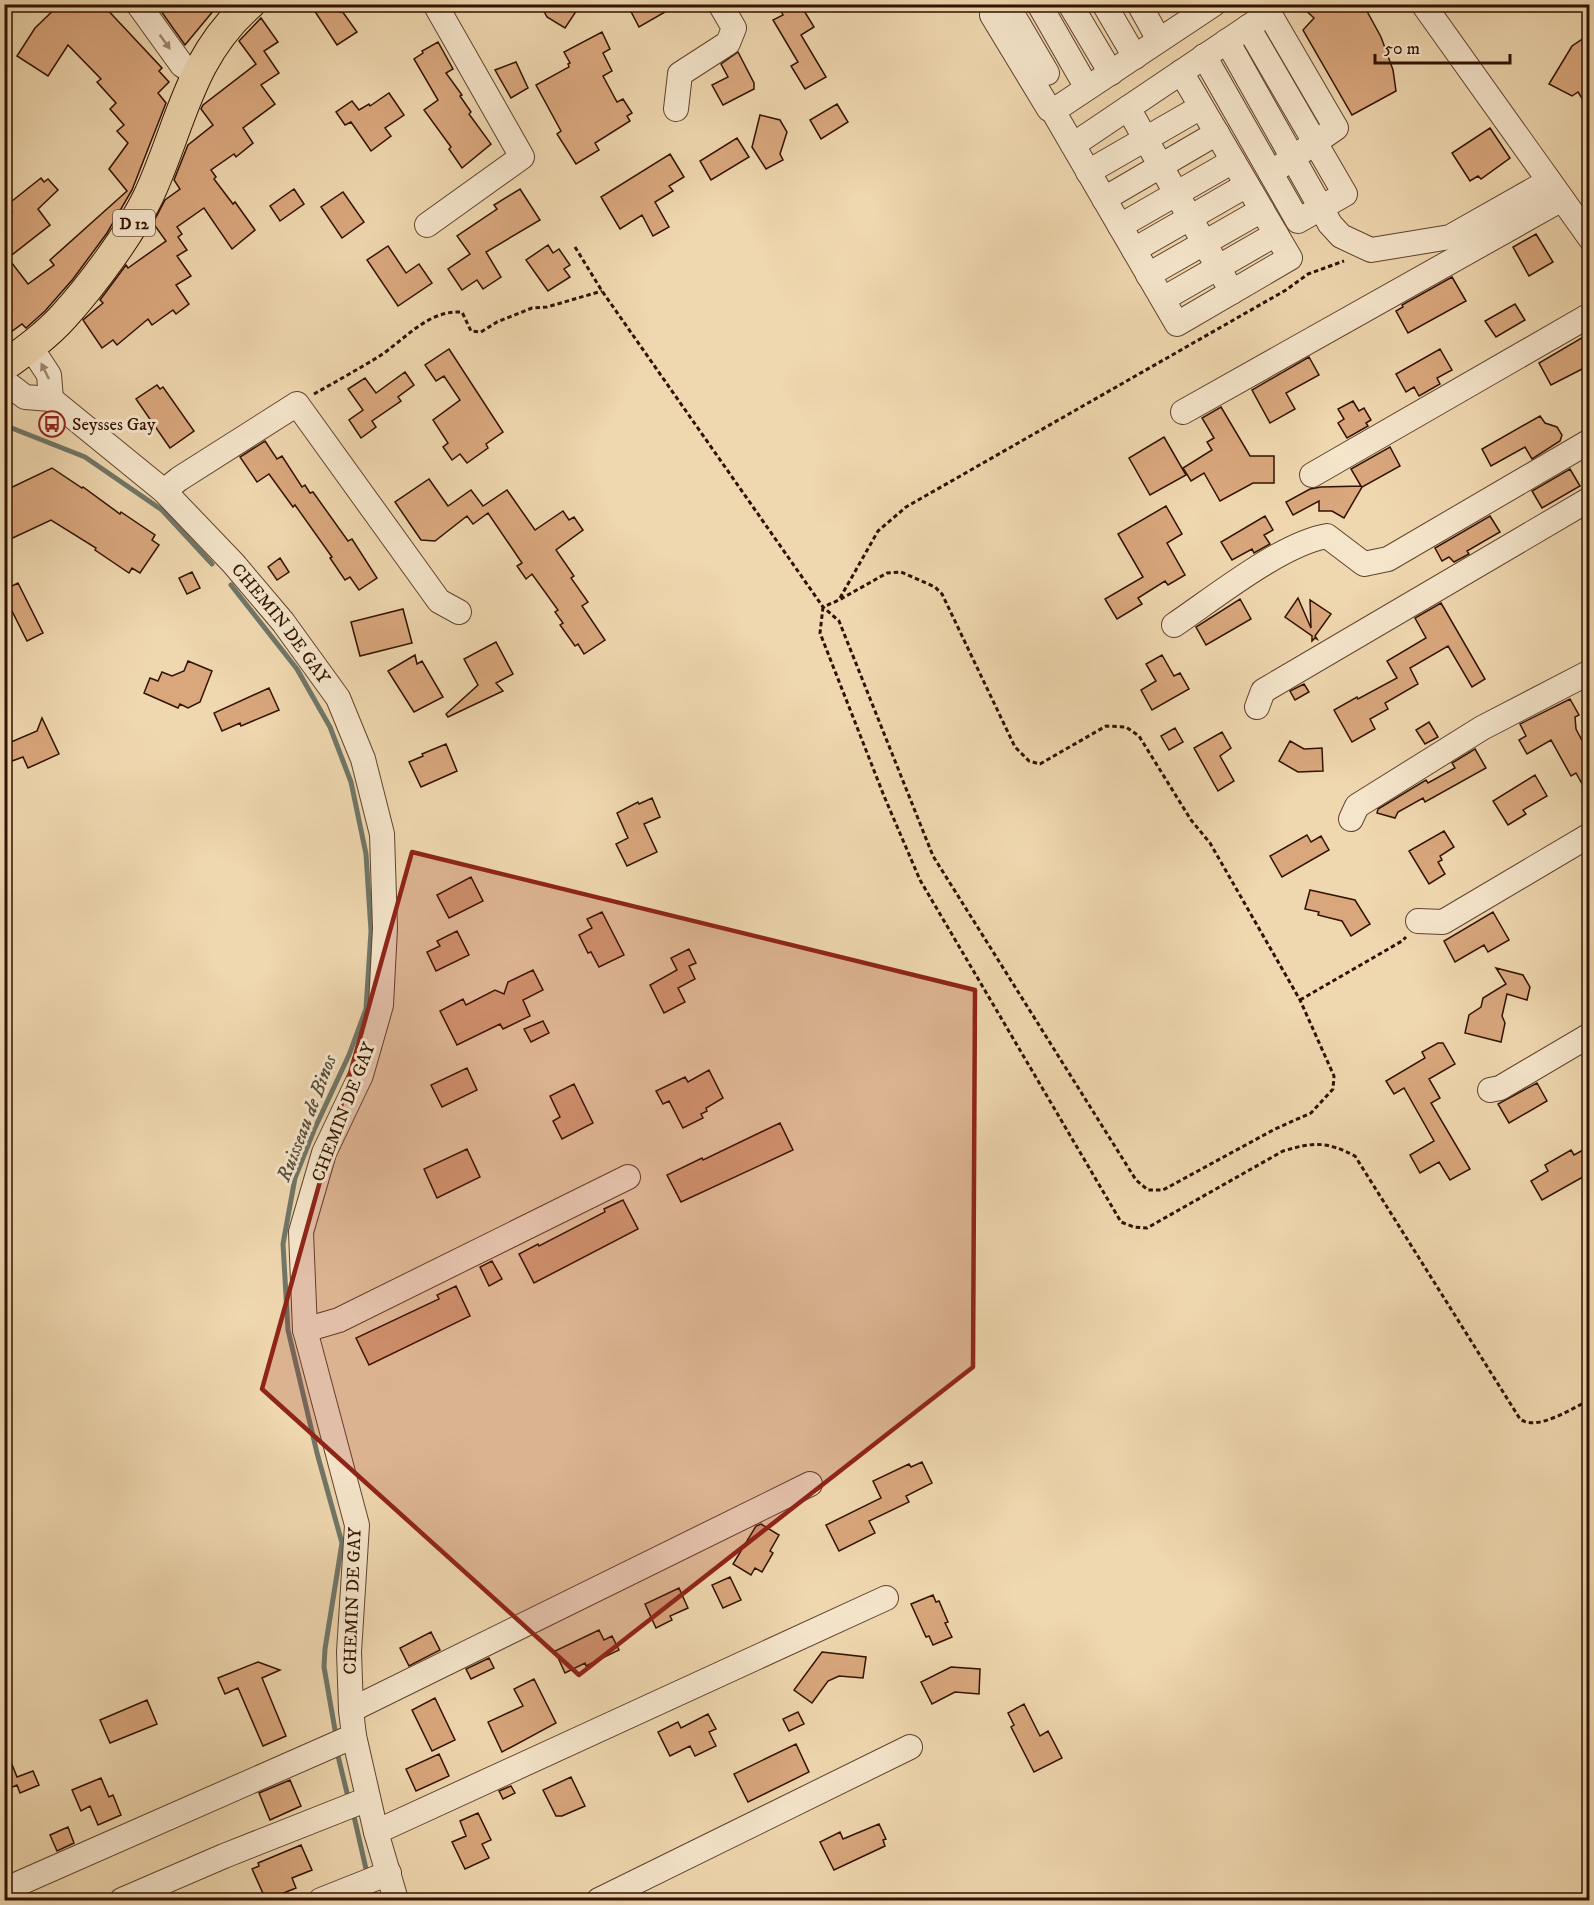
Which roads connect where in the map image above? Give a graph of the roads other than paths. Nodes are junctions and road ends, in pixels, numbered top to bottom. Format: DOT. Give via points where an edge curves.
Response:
graph roads {
  1 [pos="138,4"];
  2 [pos="435,4"];
  3 [pos="720,4"];
  4 [pos="1039,4"];
  5 [pos="1070,4"];
  6 [pos="1104,4"];
  7 [pos="1139,4"];
  8 [pos="1214,4"];
  9 [pos="1423,4"];
  10 [pos="1433,4"];
  11 [pos="1008,5"];
  12 [pos="236,9"];
  13 [pos="1248,27"];
  14 [pos="1160,40"];
  15 [pos="1227,41"];
  16 [pos="1204,56"];
  17 [pos="1134,57"];
  18 [pos="1181,72"];
  19 [pos="1303,72"];
  20 [pos="1111,73"];
  21 [pos="196,74"];
  22 [pos="1281,84"];
  23 [pos="1087,88"];
  24 [pos="1258,97"];
  25 [pos="1059,107"];
  26 [pos="1201,107"];
  27 [pos="1128,108"];
  28 [pos="676,109"];
  29 [pos="1235,111"];
  30 [pos="1217,133"];
  31 [pos="1145,139"];
  32 [pos="1315,142"];
  33 [pos="1072,145"];
  34 [pos="1293,158"];
  35 [pos="1233,161"];
  36 [pos="1161,166"];
  37 [pos="1088,172"];
  38 [pos="1271,173"];
  39 [pos="1247,185"];
  40 [pos="1555,190"];
  41 [pos="1176,193"];
  42 [pos="1104,200"];
  43 [pos="1321,208"];
  44 [pos="1262,210"];
  45 [pos="1190,218"];
  46 [pos="427,225"];
  47 [pos="1119,226"];
  48 [pos="1276,234"];
  49 [pos="1590,238"];
  50 [pos="1204,243"];
  51 [pos="1134,250"];
  52 [pos="1218,267"];
  53 [pos="1148,275"];
  54 [pos="1232,292"];
  55 [pos="1163,300"];
  56 [pos="1590,315"];
  57 [pos="30,346"];
  58 [pos="4,366"];
  59 [pos="4,381"];
  60 [pos="51,399"];
  61 [pos="1183,412"];
  62 [pos="1590,441"];
  63 [pos="1312,475"];
  64 [pos="164,491"];
  65 [pos="1590,499"];
  66 [pos="459,612"];
  67 [pos="1174,625"];
  68 [pos="1590,672"];
  69 [pos="1257,707"];
  70 [pos="1351,819"];
  71 [pos="1590,835"];
  72 [pos="1418,921"];
  73 [pos="1590,1035"];
  74 [pos="1490,1090"];
  75 [pos="628,1177"];
  76 [pos="305,1330"];
  77 [pos="810,1484"];
  78 [pos="886,1598"];
  79 [pos="351,1710"];
  80 [pos="354,1736"];
  81 [pos="910,1747"];
  82 [pos="368,1799"];
  83 [pos="376,1832"];
  84 [pos="389,1873"];
  85 [pos="4,1890"];
  86 [pos="122,1900"];
  87 [pos="321,1900"];
  88 [pos="396,1900"];
  89 [pos="599,1900"];
  1 -- 21 [label="street, one-way" via="182,65"];
  2 -- 46 [label="street" via="522,157"];
  3 -- 28 [label="street" via="734,28 728,43 680,74"];
  4 -- 23 [label="street"];
  5 -- 20 [label="street"];
  6 -- 17 [label="street"];
  7 -- 14 [label="street"];
  8 -- 14 [label="street"];
  9 -- 40 [label="street"];
  10 -- 40 [label="street"];
  11 -- 25 [label="street"];
  12 -- 21 [label="main road, D 12"];
  13 -- 15 [label="street"];
  13 -- 19 [label="street" via="1269,13"];
  13 -- 22 [label="street"];
  14 -- 17 [label="street"];
  15 -- 16 [label="street"];
  15 -- 24 [label="street"];
  16 -- 18 [label="street"];
  16 -- 29 [label="street"];
  17 -- 20 [label="street"];
  18 -- 26 [label="street"];
  18 -- 27 [label="street"];
  19 -- 22 [label="street"];
  19 -- 32 [label="street" via="1336,128"];
  20 -- 23 [label="street"];
  21 -- 57 [label="main road, D 12" via="149,196 133,224 63,317"];
  22 -- 24 [label="street"];
  22 -- 32 [label="street"];
  23 -- 25 [label="street"];
  24 -- 29 [label="street"];
  24 -- 34 [label="street"];
  25 -- 33 [label="street"];
  26 -- 30 [label="street"];
  26 -- 31 [label="street"];
  27 -- 31 [label="street"];
  27 -- 33 [label="street"];
  29 -- 38 [label="street"];
  30 -- 35 [label="street"];
  30 -- 36 [label="street"];
  31 -- 36 [label="street"];
  31 -- 37 [label="street"];
  32 -- 34 [label="street"];
  32 -- 43 [label="street" via="1345,194"];
  33 -- 37 [label="street"];
  34 -- 38 [label="street"];
  34 -- 43 [label="street"];
  35 -- 39 [label="street"];
  35 -- 41 [label="street"];
  36 -- 41 [label="street"];
  36 -- 42 [label="street"];
  37 -- 42 [label="street"];
  38 -- 43 [label="street" via="1298,221"];
  39 -- 44 [label="street"];
  39 -- 45 [label="street"];
  40 -- 43 [label="street" via="1450,237 1371,250 1341,237"];
  40 -- 49 [label="street"];
  40 -- 61 [label="street"];
  41 -- 45 [label="street"];
  41 -- 47 [label="street"];
  42 -- 47 [label="street"];
  44 -- 48 [label="street"];
  44 -- 50 [label="street"];
  45 -- 50 [label="street"];
  45 -- 51 [label="street"];
  47 -- 51 [label="street"];
  48 -- 52 [label="street"];
  48 -- 54 [label="street" via="1290,258"];
  50 -- 52 [label="street"];
  50 -- 53 [label="street"];
  51 -- 53 [label="street"];
  52 -- 54 [label="street"];
  52 -- 55 [label="street"];
  53 -- 55 [label="street"];
  54 -- 55 [label="street" via="1177,324"];
  56 -- 63 [label="street"];
  57 -- 58 [label="main road, D 12"];
  60 -- 57 [label="street, one-way" via="49,375"];
  59 -- 60 [label="street" via="25,397"];
  60 -- 64 [label="street, CHEMIN DE GAY"];
  62 -- 67 [label="street" via="1388,559 1364,564 1327,536 1316,538 1271,559"];
  64 -- 66 [label="street" via="297,404 440,601"];
  64 -- 76 [label="street, CHEMIN DE GAY" via="276,613 338,698 363,759 381,834 385,928 381,1005 361,1075 324,1153 301,1232"];
  65 -- 69 [label="street" via="1263,691"];
  68 -- 70 [label="street" via="1482,728 1357,806"];
  71 -- 72 [label="street" via="1443,922"];
  73 -- 74 [label="street" via="1500,1088"];
  75 -- 76 [label="street" via="339,1320"];
  76 -- 79 [label="street, CHEMIN DE GAY" via="357,1525 349,1652"];
  77 -- 79 [label="street"];
  78 -- 83 [label="street"];
  79 -- 80 [label="street, CHEMIN DE GAY"];
  80 -- 82 [label="street, CHEMIN DE GAY"];
  80 -- 85 [label="street"];
  81 -- 89 [label="street"];
  82 -- 83 [label="street, CHEMIN DE GAY"];
  82 -- 86 [label="street"];
  83 -- 84 [label="street, CHEMIN DE GAY"];
  84 -- 87 [label="street"];
  84 -- 88 [label="street, CHEMIN DE GAY"];
}
